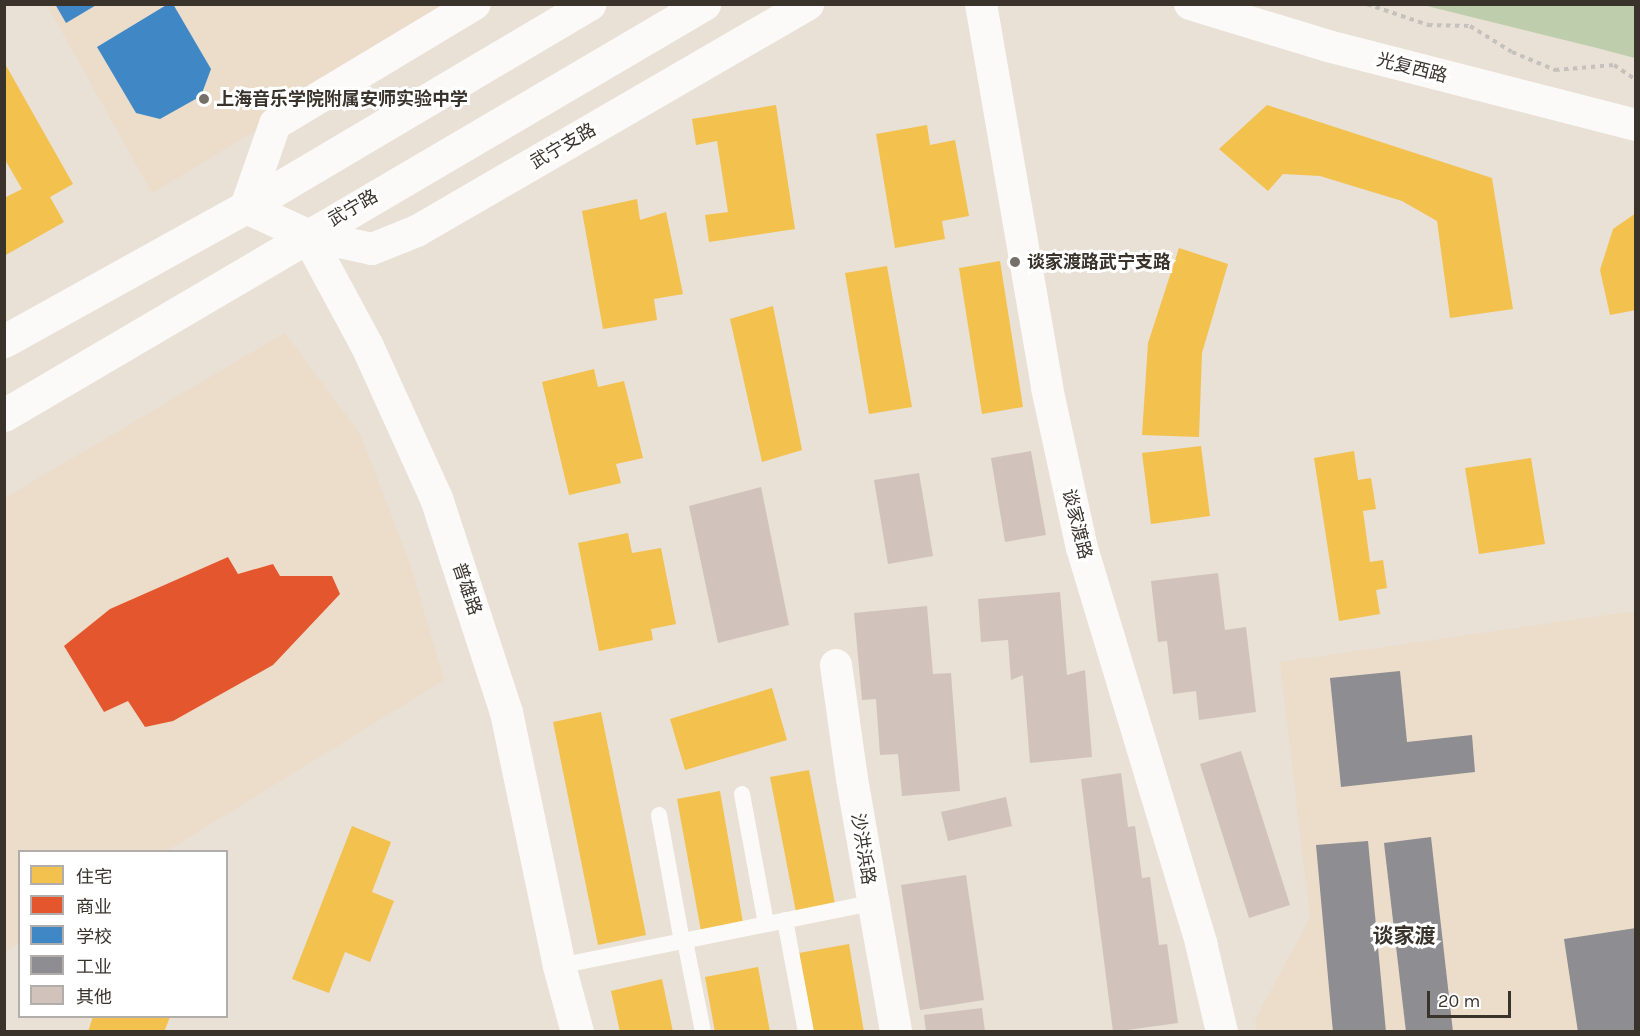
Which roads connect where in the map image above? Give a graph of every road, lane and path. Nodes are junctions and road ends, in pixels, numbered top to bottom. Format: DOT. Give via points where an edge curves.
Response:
graph roads {
  1 [pos="475,4"];
  2 [pos="589,4"];
  3 [pos="704,4"];
  4 [pos="808,4"];
  5 [pos="981,4"];
  6 [pos="1190,4"];
  7 [pos="1367,4"];
  8 [pos="1635,80"];
  9 [pos="1635,125"];
  10 [pos="246,207"];
  11 [pos="307,235"];
  12 [pos="4,341"];
  13 [pos="4,415"];
  14 [pos="836,665"];
  15 [pos="742,795"];
  16 [pos="659,815"];
  17 [pos="872,903"];
  18 [pos="785,920"];
  19 [pos="766,924"];
  20 [pos="683,941"];
  21 [pos="559,966"];
  22 [pos="578,1032"];
  23 [pos="703,1032"];
  24 [pos="806,1032"];
  25 [pos="896,1032"];
  26 [pos="1222,1032"];
  1 -- 10 [label="street" via="275,124"];
  2 -- 10 [label="main road"];
  3 -- 11 [label="main road, 武宁路"];
  4 -- 11 [label="street, 武宁支路" via="417,231 372,249"];
  5 -- 26 [label="street, 谈家渡路" via="1047,388 1082,548 1201,943"];
  6 -- 9 [label="street, 光复西路" via="1328,46"];
  7 -- 8 [label="path" via="1428,25 1470,26 1512,52 1555,70 1614,65"];
  10 -- 11 [label="main road"];
  10 -- 12 [label="main road"];
  11 -- 13 [label="main road, 武宁路"];
  11 -- 21 [label="main road, 普雄路" via="368,346 436,498 469,592 506,712"];
  14 -- 17 [label="street, 沙洪浜路"];
  15 -- 19 [label="lane"];
  16 -- 20 [label="lane"];
  17 -- 18 [label="lane"];
  17 -- 25 [label="street, 沙洪浜路"];
  18 -- 19 [label="lane"];
  18 -- 24 [label="lane"];
  19 -- 20 [label="lane"];
  20 -- 21 [label="lane"];
  20 -- 23 [label="lane"];
  21 -- 22 [label="main road, 普雄路"];
}
